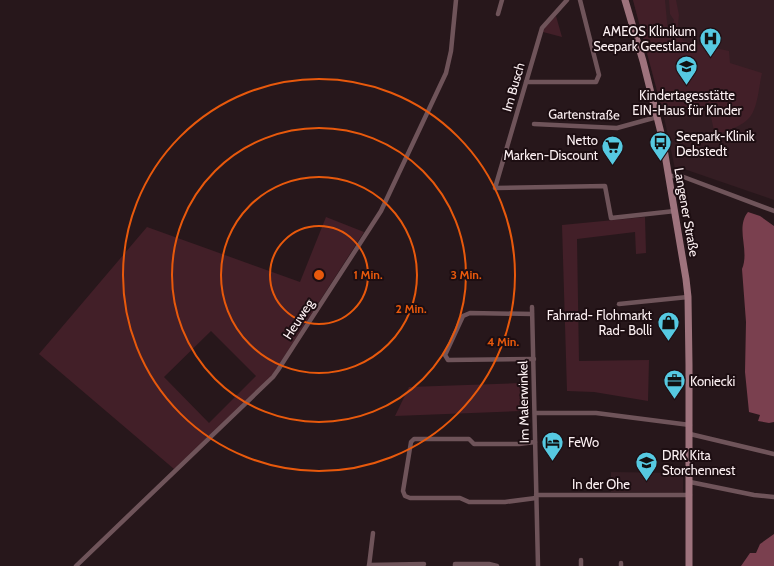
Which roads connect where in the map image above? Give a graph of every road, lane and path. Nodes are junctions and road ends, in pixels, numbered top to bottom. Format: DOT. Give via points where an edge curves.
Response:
graph roads {
  1 [pos="456,0"];
  2 [pos="502,0"];
  3 [pos="567,0"];
  4 [pos="580,0"];
  5 [pos="624,0"];
  6 [pos="498,14"];
  7 [pos="526,82"];
  8 [pos="657,117"];
  9 [pos="534,124"];
  10 [pos="669,176"];
  11 [pos="675,211"];
  12 [pos="774,211"];
  13 [pos="688,297"];
  14 [pos="619,304"];
  15 [pos="532,307"];
  16 [pos="532,314"];
  17 [pos="534,359"];
  18 [pos="535,413"];
  19 [pos="690,425"];
  20 [pos="690,434"];
  21 [pos="535,442"];
  22 [pos="774,454"];
  23 [pos="690,482"];
  24 [pos="690,495"];
  25 [pos="536,497"];
  26 [pos="774,497"];
  27 [pos="373,534"];
  28 [pos="424,564"];
  29 [pos="369,565"];
  30 [pos="76,566"];
  31 [pos="455,566"];
  32 [pos="497,566"];
  33 [pos="538,566"];
  34 [pos="689,566"];
  1 -- 30 [label="street, Heuweg" via="446,73 381,211 278,370 213,436"];
  2 -- 6 [label="street"];
  3 -- 7 [label="street, Im Busch" via="542,28"];
  4 -- 7 [label="street" via="599,78 596,82"];
  5 -- 8 [label="main road, Langener Straße"];
  7 -- 11 [label="street, Im Busch" via="495,188 605,186 611,218"];
  8 -- 9 [label="street, Gartenstraße" via="617,128"];
  8 -- 10 [label="main road, Langener Straße"];
  10 -- 11 [label="main road, Langener Straße"];
  10 -- 12 [label="street" via="681,176"];
  11 -- 13 [label="main road, Langener Straße"];
  13 -- 14 [label="street"];
  13 -- 19 [label="main road, Langener Straße"];
  15 -- 16 [label="street, Im Malerwinkel"];
  16 -- 17 [label="street, Im Malerwinkel"];
  16 -- 17 [label="street" via="470,313 463,316 445,355 448,360"];
  17 -- 18 [label="street, Im Malerwinkel"];
  18 -- 19 [label="street" via="596,413"];
  18 -- 21 [label="street, Im Malerwinkel"];
  19 -- 20 [label="main road, Langener Straße"];
  20 -- 22 [label="street"];
  20 -- 23 [label="main road, Langener Straße"];
  21 -- 25 [label="street, Im Malerwinkel"];
  21 -- 25 [label="street, In der Ohe" via="474,444 469,439 414,439 411,442 403,491 405,496 410,498 460,498 469,502 505,502"];
  23 -- 24 [label="main road, Langener Straße"];
  23 -- 26 [label="street" via="754,496"];
  24 -- 25 [label="street, In der Ohe"];
  24 -- 34 [label="main road, Langener Straße"];
  25 -- 33 [label="street, Im Malerwinkel"];
  27 -- 29 [label="street"];
  28 -- 29 [label="street"];
  31 -- 32 [label="street"];
}
